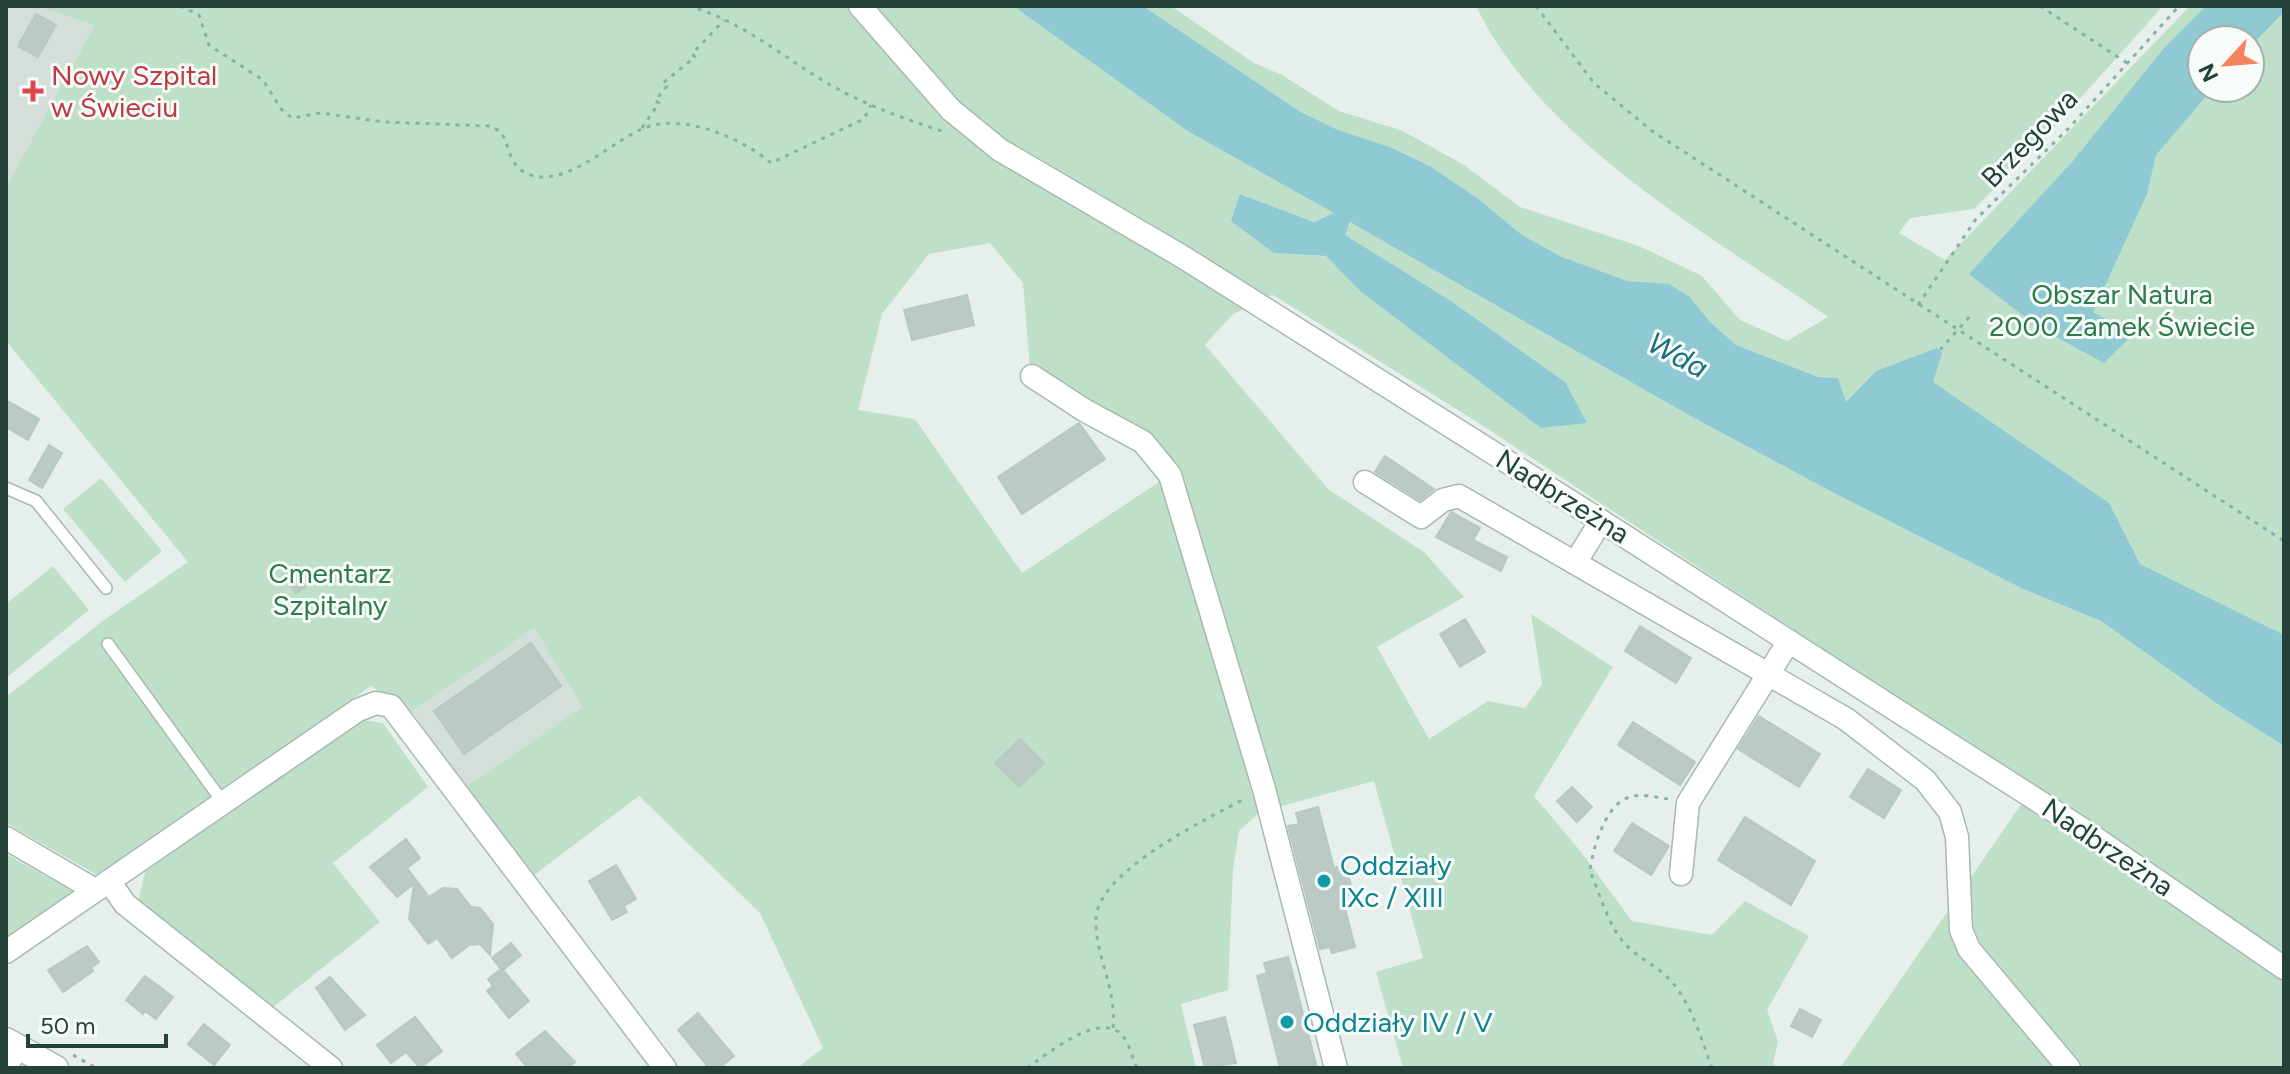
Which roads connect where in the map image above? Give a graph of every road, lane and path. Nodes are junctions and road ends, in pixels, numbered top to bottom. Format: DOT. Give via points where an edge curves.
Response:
graph roads {
  1 [pos="180,6"];
  2 [pos="688,6"];
  3 [pos="860,6"];
  4 [pos="1536,6"];
  5 [pos="2040,6"];
  6 [pos="2179,6"];
  7 [pos="724,20"];
  8 [pos="2128,64"];
  9 [pos="871,105"];
  10 [pos="642,128"];
  11 [pos="947,132"];
  12 [pos="1918,305"];
  13 [pos="1972,314"];
  14 [pos="1957,330"];
  15 [pos="1940,350"];
  16 [pos="1032,376"];
  17 [pos="1365,482"];
  18 [pos="6,488"];
  19 [pos="1601,521"];
  20 [pos="2284,541"];
  21 [pos="1575,563"];
  22 [pos="106,588"];
  23 [pos="1789,641"];
  24 [pos="108,644"];
  25 [pos="1769,675"];
  26 [pos="1264,789"];
  27 [pos="222,801"];
  28 [pos="1688,803"];
  29 [pos="6,838"];
  30 [pos="1681,874"];
  31 [pos="102,886"];
  32 [pos="6,952"];
  33 [pos="2284,968"];
  34 [pos="1113,1028"];
  35 [pos="10,1051"];
  36 [pos="56,1068"];
  37 [pos="331,1068"];
  38 [pos="665,1068"];
  39 [pos="1027,1068"];
  40 [pos="1137,1068"];
  41 [pos="1336,1068"];
  42 [pos="1712,1068"];
  43 [pos="2069,1068"];
  1 -- 10 [label="path" via="199,15 209,45 263,80 292,118 321,113 355,120 489,126 500,131 522,171 545,175 586,163"];
  2 -- 7 [label="path"];
  3 -- 19 [label="street, Nadbrzeżna" via="951,110 1000,150 1183,257"];
  4 -- 12 [label="path" via="1594,83 1621,107"];
  5 -- 8 [label="path"];
  6 -- 8 [label="path, Brzegowa"];
  7 -- 9 [label="path"];
  7 -- 10 [label="path" via="692,54 695,57 663,83 667,86"];
  8 -- 12 [label="path, Brzegowa" via="1976,219"];
  9 -- 10 [label="path" via="864,119 771,163 749,144 714,130 672,122"];
  9 -- 11 [label="path"];
  12 -- 14 [label="path"];
  13 -- 14 [label="path"];
  14 -- 15 [label="path"];
  14 -- 20 [label="path"];
  16 -- 26 [label="street" via="1143,442 1170,475"];
  17 -- 21 [label="street" via="1421,517 1443,500 1459,496"];
  18 -- 22 [label="lane" via="36,501"];
  19 -- 21 [label="street"];
  19 -- 23 [label="street, Nadbrzeżna"];
  21 -- 25 [label="street"];
  23 -- 25 [label="street"];
  23 -- 33 [label="street, Nadbrzeżna" via="2082,829"];
  24 -- 27 [label="lane"];
  25 -- 28 [label="street"];
  25 -- 43 [label="street" via="1846,719 1941,796 1957,837 1961,930 1969,949"];
  26 -- 34 [label="path" via="1161,845 1105,897 1096,919 1115,1008"];
  26 -- 41 [label="street"];
  27 -- 31 [label="street"];
  27 -- 38 [label="street" via="358,710 376,703 391,706"];
  28 -- 30 [label="street"];
  28 -- 42 [label="path" via="1636,795 1622,799 1610,813 1590,871 1618,936 1676,986"];
  29 -- 31 [label="street"];
  31 -- 32 [label="street"];
  31 -- 37 [label="street"];
  34 -- 39 [label="path" via="1085,1031"];
  34 -- 40 [label="path" via="1125,1039"];
  35 -- 36 [label="street"];
}
